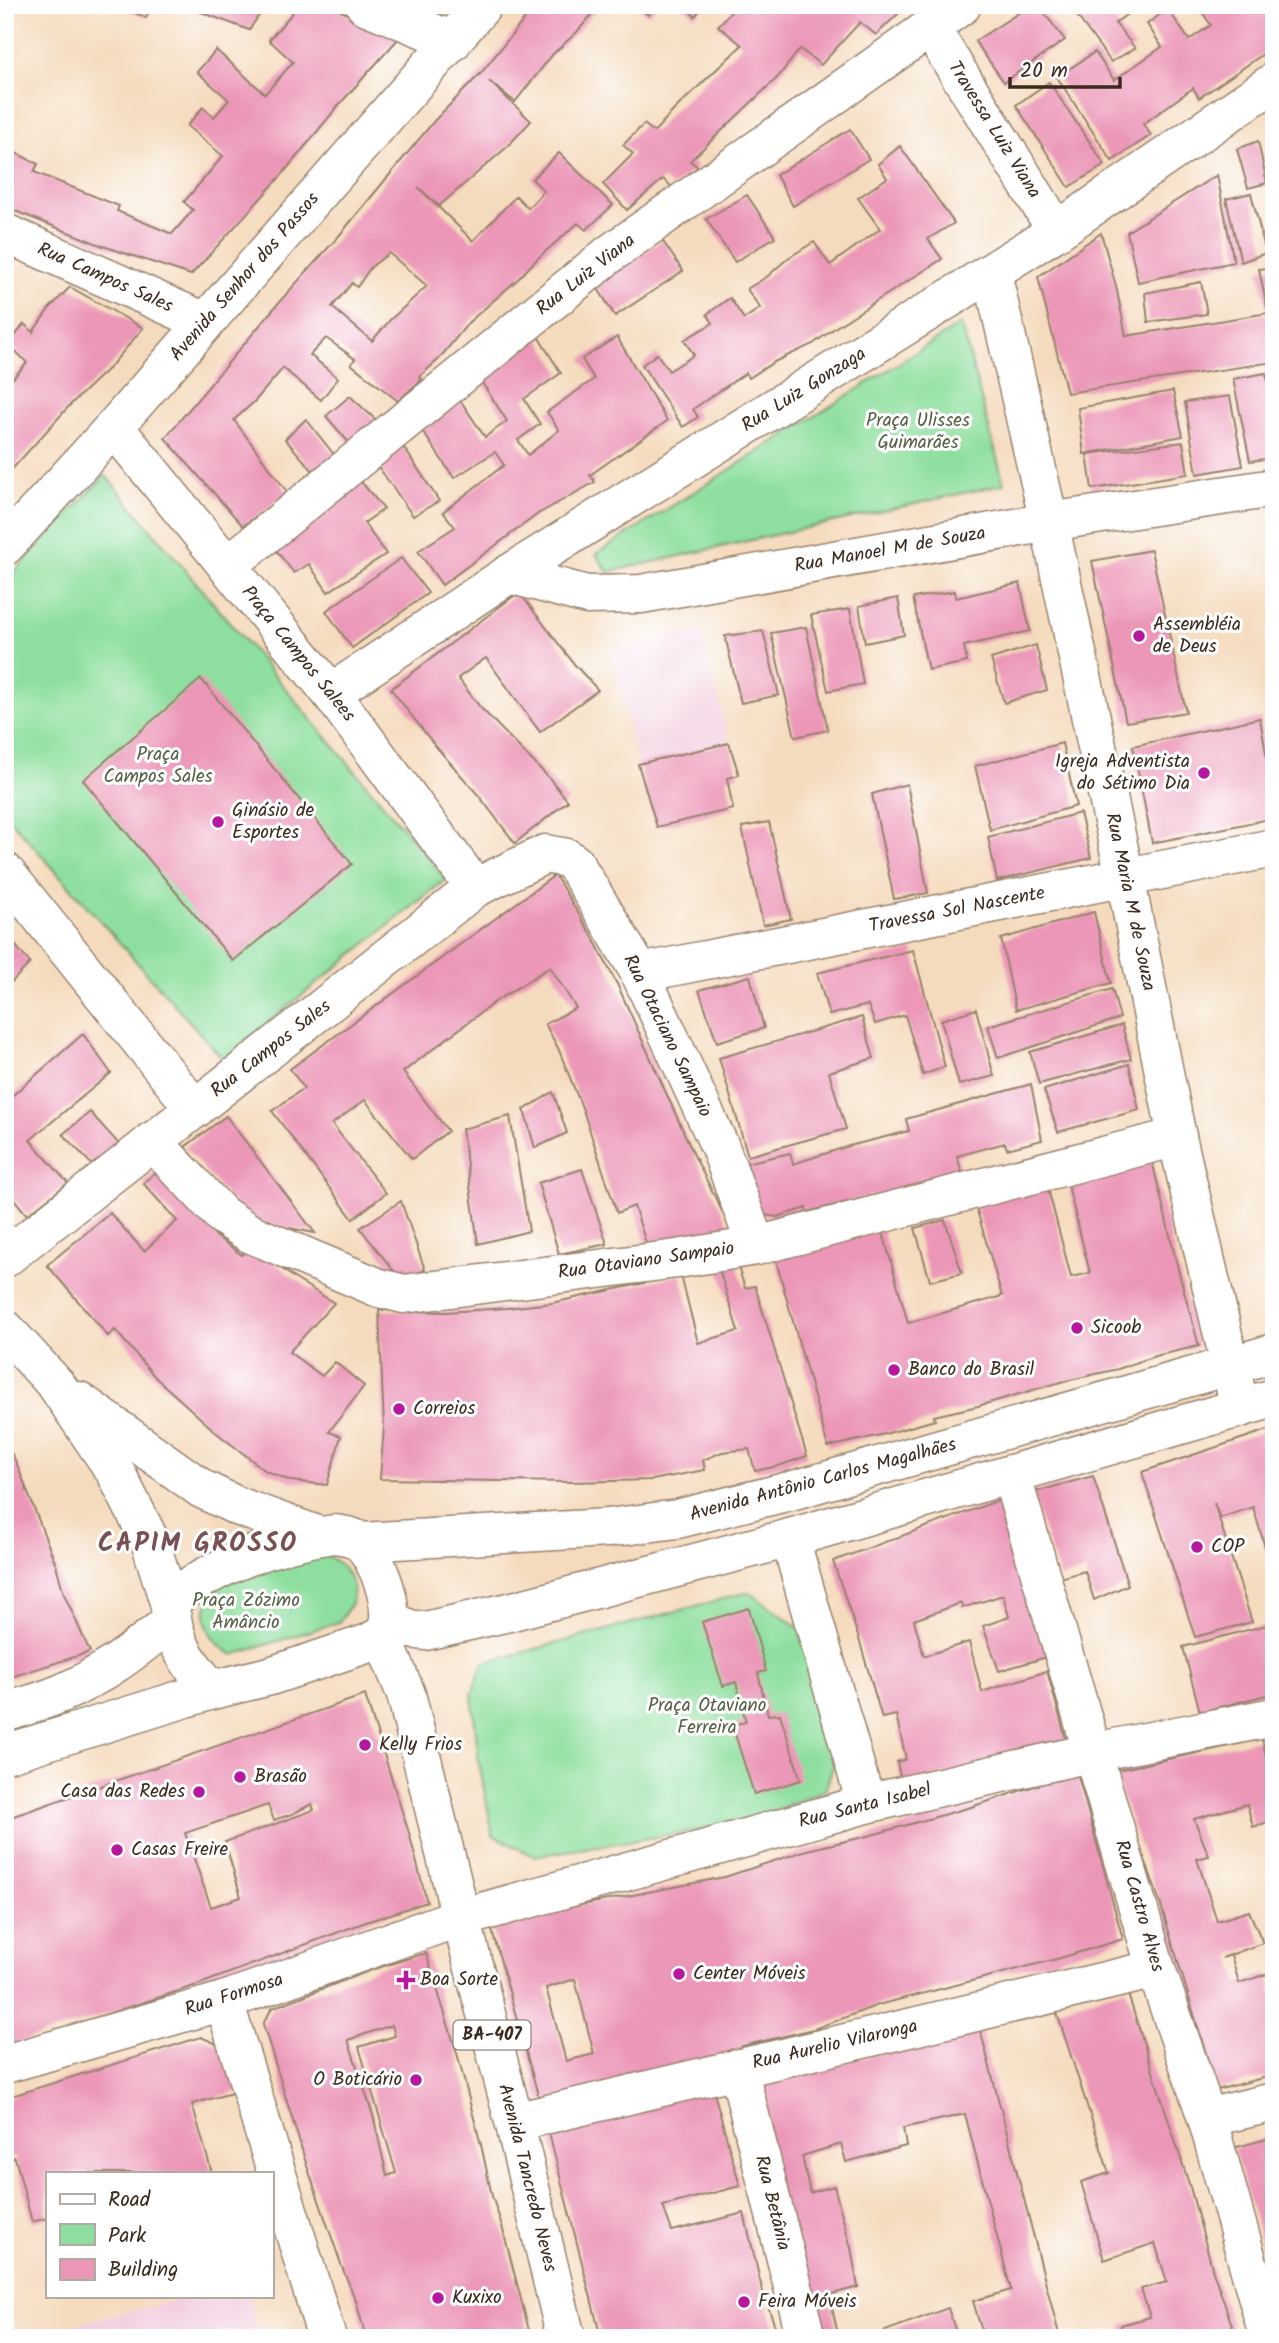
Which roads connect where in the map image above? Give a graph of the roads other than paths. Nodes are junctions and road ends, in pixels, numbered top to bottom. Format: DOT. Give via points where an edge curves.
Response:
graph roads {
  1 [pos="365,5"];
  2 [pos="483,5"];
  3 [pos="962,5"];
  4 [pos="931,29"];
  5 [pos="453,41"];
  6 [pos="1274,82"];
  7 [pos="1056,231"];
  8 [pos="5,233"];
  9 [pos="992,273"];
  10 [pos="205,322"];
  11 [pos="114,427"];
  12 [pos="1274,488"];
  13 [pos="1049,522"];
  14 [pos="5,546"];
  15 [pos="226,566"];
  16 [pos="509,574"];
  17 [pos="331,693"];
  18 [pos="1274,848"];
  19 [pos="545,854"];
  20 [pos="5,872"];
  21 [pos="1125,877"];
  22 [pos="475,888"];
  23 [pos="640,973"];
  24 [pos="195,1109"];
  25 [pos="1177,1137"];
  26 [pos="152,1141"];
  27 [pos="756,1246"];
  28 [pos="5,1258"];
  29 [pos="5,1329"];
  30 [pos="1274,1353"];
  31 [pos="1231,1366"];
  32 [pos="57,1385"];
  33 [pos="1257,1403"];
  34 [pos="1011,1474"];
  35 [pos="320,1536"];
  36 [pos="790,1538"];
  37 [pos="361,1542"];
  38 [pos="170,1611"];
  39 [pos="449,1626"];
  40 [pos="377,1634"];
  41 [pos="212,1690"];
  42 [pos="406,1694"];
  43 [pos="5,1713"];
  44 [pos="1274,1717"];
  45 [pos="416,1734"];
  46 [pos="1094,1752"];
  47 [pos="5,1754"];
  48 [pos="866,1804"];
  49 [pos="461,1918"];
  50 [pos="1156,1969"];
  51 [pos="224,2001"];
  52 [pos="5,2064"];
  53 [pos="738,2068"];
  54 [pos="1274,2102"];
  55 [pos="1207,2118"];
  56 [pos="515,2122"];
  57 [pos="327,2338"];
  58 [pos="566,2338"];
  59 [pos="806,2338"];
  60 [pos="1269,2338"];
  1 -- 5 [label="street"];
  2 -- 5 [label="street, Avenida Senhor dos Passos"];
  3 -- 4 [label="street, Rua Luiz Viana"];
  4 -- 7 [label="street, Travessa Luiz Viana"];
  4 -- 15 [label="street, Rua Luiz Viana" via="611,253"];
  5 -- 10 [label="street, Avenida Senhor dos Passos"];
  6 -- 7 [label="street, Rua Luiz Gonzaga"];
  7 -- 9 [label="street, Rua Luiz Gonzaga"];
  8 -- 10 [label="street, Rua Campos Sales"];
  9 -- 13 [label="street, Rua Maria M de Souza"];
  9 -- 16 [label="street, Rua Luiz Gonzaga"];
  10 -- 11 [label="street, Avenida Senhor dos Passos"];
  11 -- 14 [label="street, Avenida Senhor dos Passos"];
  11 -- 15 [label="street, Praça Campos Salees"];
  12 -- 13 [label="street, Rua Manoel M de Souza"];
  13 -- 16 [label="street, Rua Manoel M de Souza" via="640,594 587,595"];
  13 -- 21 [label="street, Rua Maria M de Souza"];
  15 -- 17 [label="street, Praça Campos Salees"];
  16 -- 17 [label="street, Rua Luiz Gonzaga"];
  17 -- 22 [label="street, Praça Campos Salees"];
  18 -- 21 [label="street, Travessa Sol Nascente"];
  19 -- 22 [label="street, Rua Campos Sales"];
  19 -- 23 [label="street, Rua Otaciano Sampaio" via="575,864"];
  20 -- 24 [label="street"];
  21 -- 23 [label="street, Travessa Sol Nascente"];
  21 -- 25 [label="street, Rua Maria M de Souza"];
  22 -- 24 [label="street, Rua Campos Sales"];
  23 -- 27 [label="street, Rua Otaciano Sampaio" via="720,1147"];
  24 -- 26 [label="street, Rua Campos Sales"];
  25 -- 27 [label="street, Rua Otaviano Sampaio"];
  25 -- 31 [label="street, Rua Maria M de Souza"];
  26 -- 27 [label="street, Rua Otaviano Sampaio" via="222,1215 249,1233 404,1294"];
  26 -- 28 [label="street, Rua Campos Sales"];
  29 -- 32 [label="street"];
  30 -- 31 [label="street, Avenida Antônio Carlos Magalhães"];
  31 -- 33 [label="street, Rua Maria M de Souza"];
  31 -- 37 [label="street, Avenida Antônio Carlos Magalhães" via="677,1519 608,1528"];
  32 -- 35 [label="street" via="202,1489"];
  32 -- 38 [label="street" via="116,1473 150,1541"];
  33 -- 34 [label="street"];
  34 -- 36 [label="street"];
  34 -- 46 [label="street, Rua Castro Alves"];
  35 -- 37 [label="street, Avenida Antônio Carlos Magalhães" via="348,1535"];
  35 -- 38 [label="street" via="248,1558 198,1581"];
  36 -- 39 [label="street"];
  36 -- 48 [label="street"];
  37 -- 40 [label="street" via="375,1563 388,1603"];
  38 -- 41 [label="street" via="183,1651"];
  38 -- 43 [label="street" via="115,1665 62,1693"];
  39 -- 40 [label="street"];
  39 -- 42 [label="street"];
  40 -- 41 [label="street" via="270,1676"];
  40 -- 42 [label="street, Avenida Tancredo Neves"];
  40 -- 45 [label="street" via="392,1701"];
  41 -- 47 [label="street"];
  42 -- 45 [label="street, Avenida Tancredo Neves"];
  44 -- 46 [label="street, Rua Santa Isabel"];
  45 -- 49 [label="street, Avenida Tancredo Neves / BA-407"];
  46 -- 48 [label="street, Rua Santa Isabel"];
  46 -- 50 [label="street, Rua Castro Alves"];
  48 -- 49 [label="street, Rua Santa Isabel"];
  49 -- 51 [label="street, Rua Formosa"];
  49 -- 56 [label="street, Avenida Tancredo Neves / BA-407"];
  50 -- 53 [label="street, Rua Aurelio Vilaronga"];
  50 -- 55 [label="street, Rua Castro Alves"];
  51 -- 52 [label="street, Rua Formosa"];
  51 -- 57 [label="street"];
  53 -- 56 [label="street, Rua Aurelio Vilaronga"];
  53 -- 59 [label="street, Rua Betânia"];
  54 -- 55 [label="street"];
  55 -- 60 [label="street, Rua Castro Alves"];
  56 -- 58 [label="street, Avenida Tancredo Neves / BA-407"];
}
